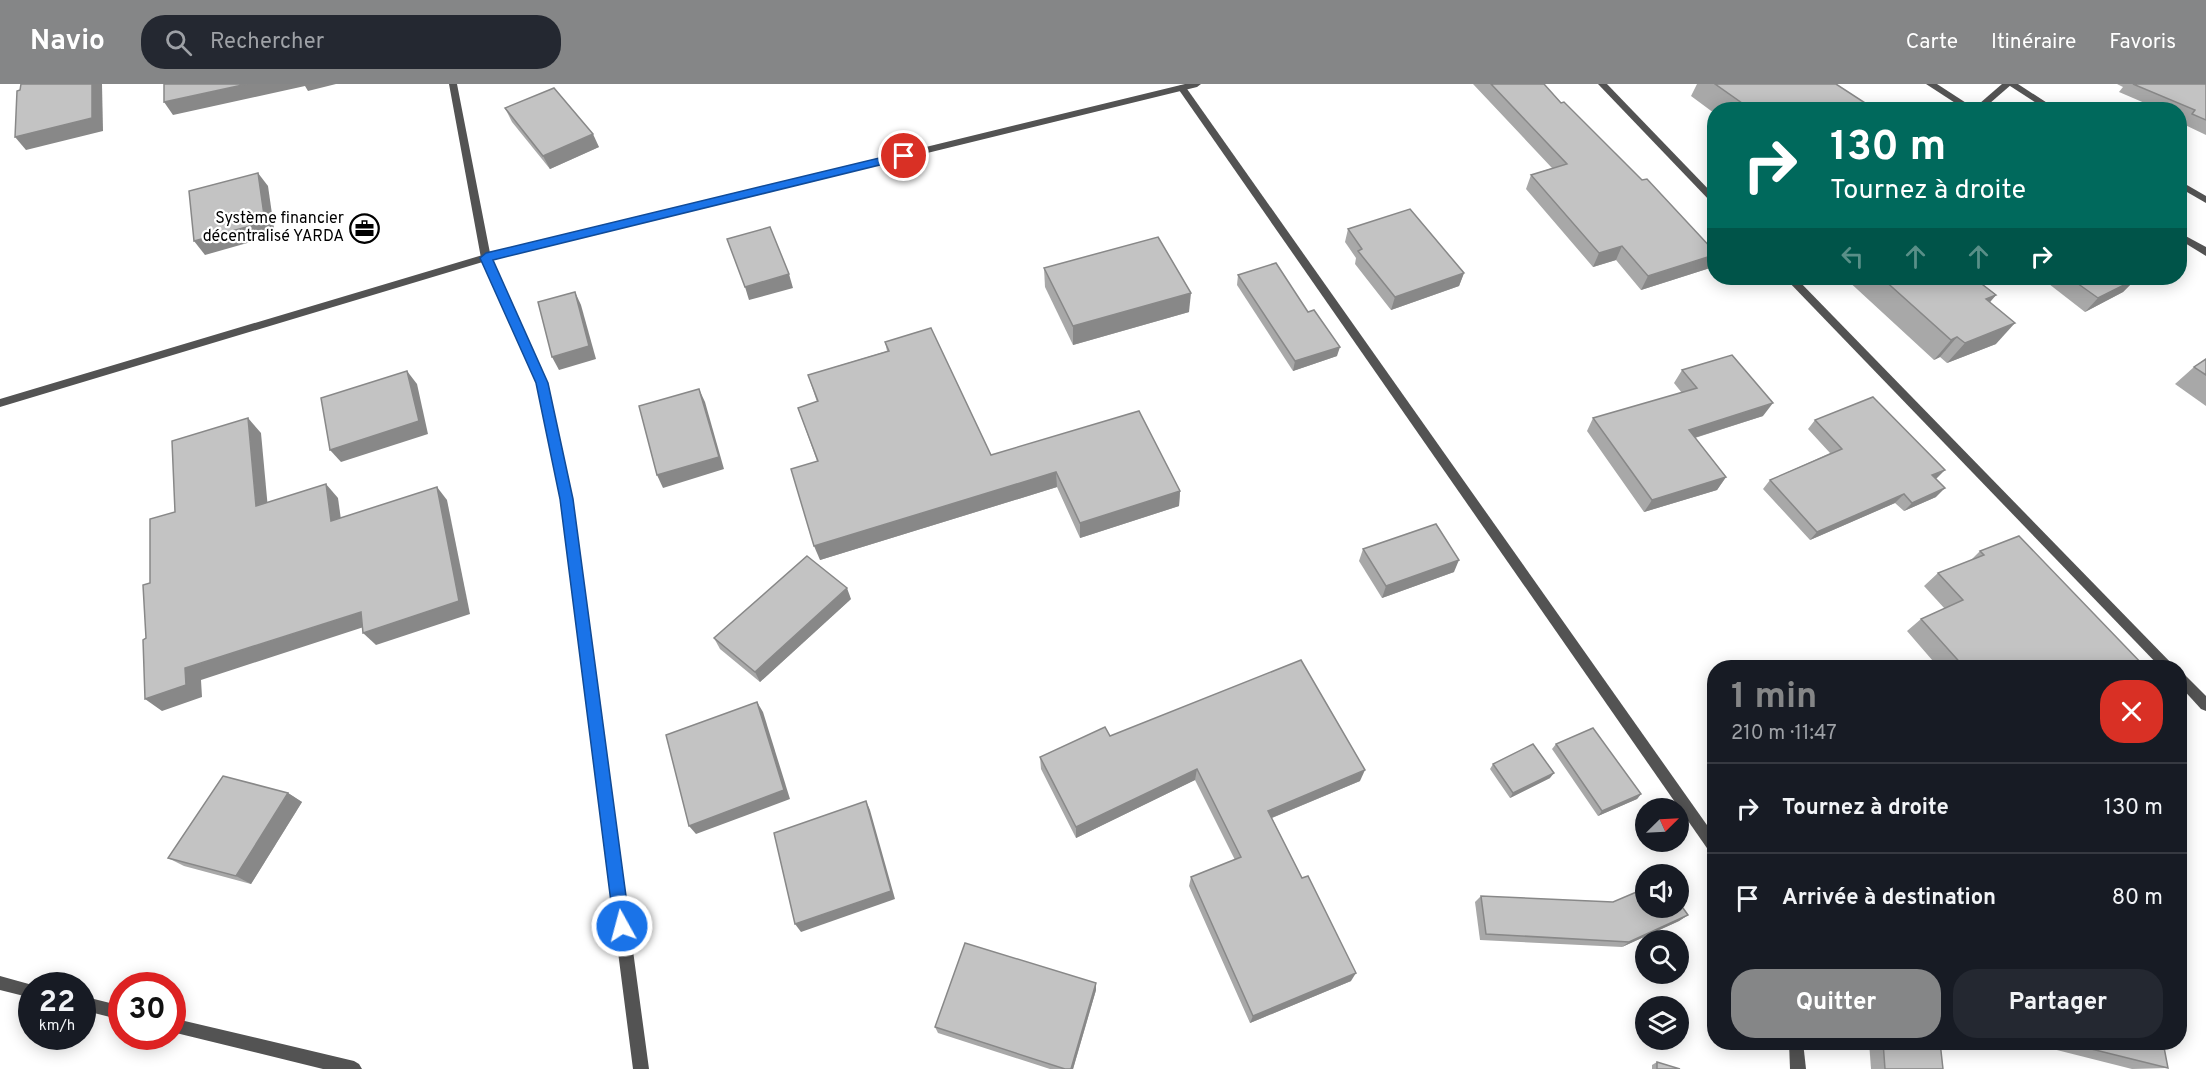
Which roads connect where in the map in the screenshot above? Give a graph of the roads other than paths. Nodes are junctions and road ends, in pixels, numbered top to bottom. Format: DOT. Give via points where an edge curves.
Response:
graph roads {
  1 [pos="453,84"];
  2 [pos="1197,84"];
  3 [pos="1602,84"];
  4 [pos="1930,84"];
  5 [pos="2009,84"];
  6 [pos="1182,88"];
  7 [pos="1961,102"];
  8 [pos="1985,102"];
  9 [pos="2040,102"];
  10 [pos="2187,188"];
  11 [pos="1707,193"];
  12 [pos="2206,200"];
  13 [pos="2187,240"];
  14 [pos="2206,252"];
  15 [pos="486,258"];
  16 [pos="1797,285"];
  17 [pos="0,403"];
  18 [pos="2162,660"];
  19 [pos="2187,685"];
  20 [pos="2206,705"];
  21 [pos="1707,836"];
  22 [pos="0,983"];
  23 [pos="18,988"];
  24 [pos="186,1028"];
  25 [pos="1797,1050"];
  26 [pos="354,1069"];
  27 [pos="641,1069"];
  28 [pos="1798,1069"];
  1 -- 15 [label="street"];
  2 -- 6 [label="street"];
  3 -- 11 [label="street"];
  4 -- 7 [label="street"];
  5 -- 8 [label="street"];
  5 -- 9 [label="street"];
  6 -- 15 [label="street"];
  6 -- 21 [label="street"];
  10 -- 12 [label="street"];
  13 -- 14 [label="street"];
  15 -- 17 [label="street"];
  15 -- 27 [label="street" via="542,383 566,499"];
  16 -- 18 [label="street"];
  19 -- 20 [label="street"];
  22 -- 23 [label="street"];
  24 -- 26 [label="street"];
  25 -- 28 [label="street"];
}
